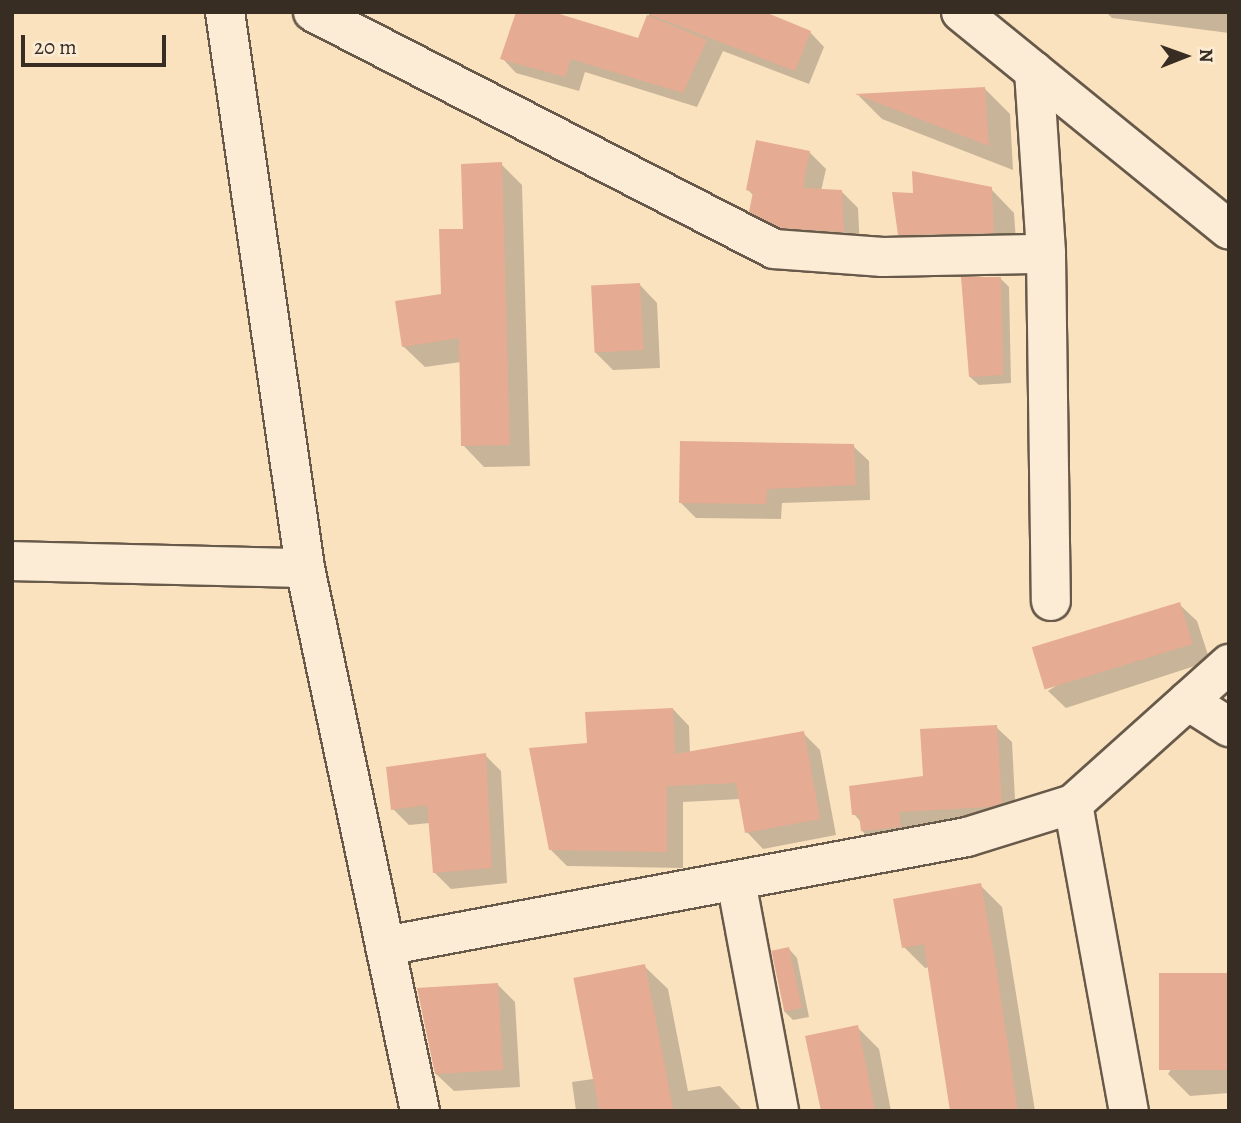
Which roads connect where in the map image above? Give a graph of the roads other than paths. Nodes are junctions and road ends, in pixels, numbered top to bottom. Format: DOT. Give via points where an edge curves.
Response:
graph roads {
  1 [pos="225,12"];
  2 [pos="313,12"];
  3 [pos="966,14"];
  4 [pos="1034,71"];
  5 [pos="1229,230"];
  6 [pos="1046,254"];
  7 [pos="12,561"];
  8 [pos="305,568"];
  9 [pos="1051,601"];
  10 [pos="1229,664"];
  11 [pos="1188,701"];
  12 [pos="1229,727"];
  13 [pos="1073,804"];
  14 [pos="736,881"];
  15 [pos="385,946"];
  16 [pos="420,1111"];
  17 [pos="779,1111"];
  18 [pos="1129,1111"];
  1 -- 8 [label="street"];
  2 -- 6 [label="street" via="774,248 883,257"];
  3 -- 4 [label="street"];
  4 -- 5 [label="street"];
  4 -- 6 [label="street"];
  6 -- 9 [label="street"];
  7 -- 8 [label="street"];
  8 -- 15 [label="street"];
  10 -- 11 [label="street"];
  11 -- 12 [label="street"];
  11 -- 13 [label="street"];
  13 -- 14 [label="street" via="967,837"];
  13 -- 18 [label="street"];
  14 -- 15 [label="street"];
  14 -- 17 [label="street"];
  15 -- 16 [label="street"];
}
